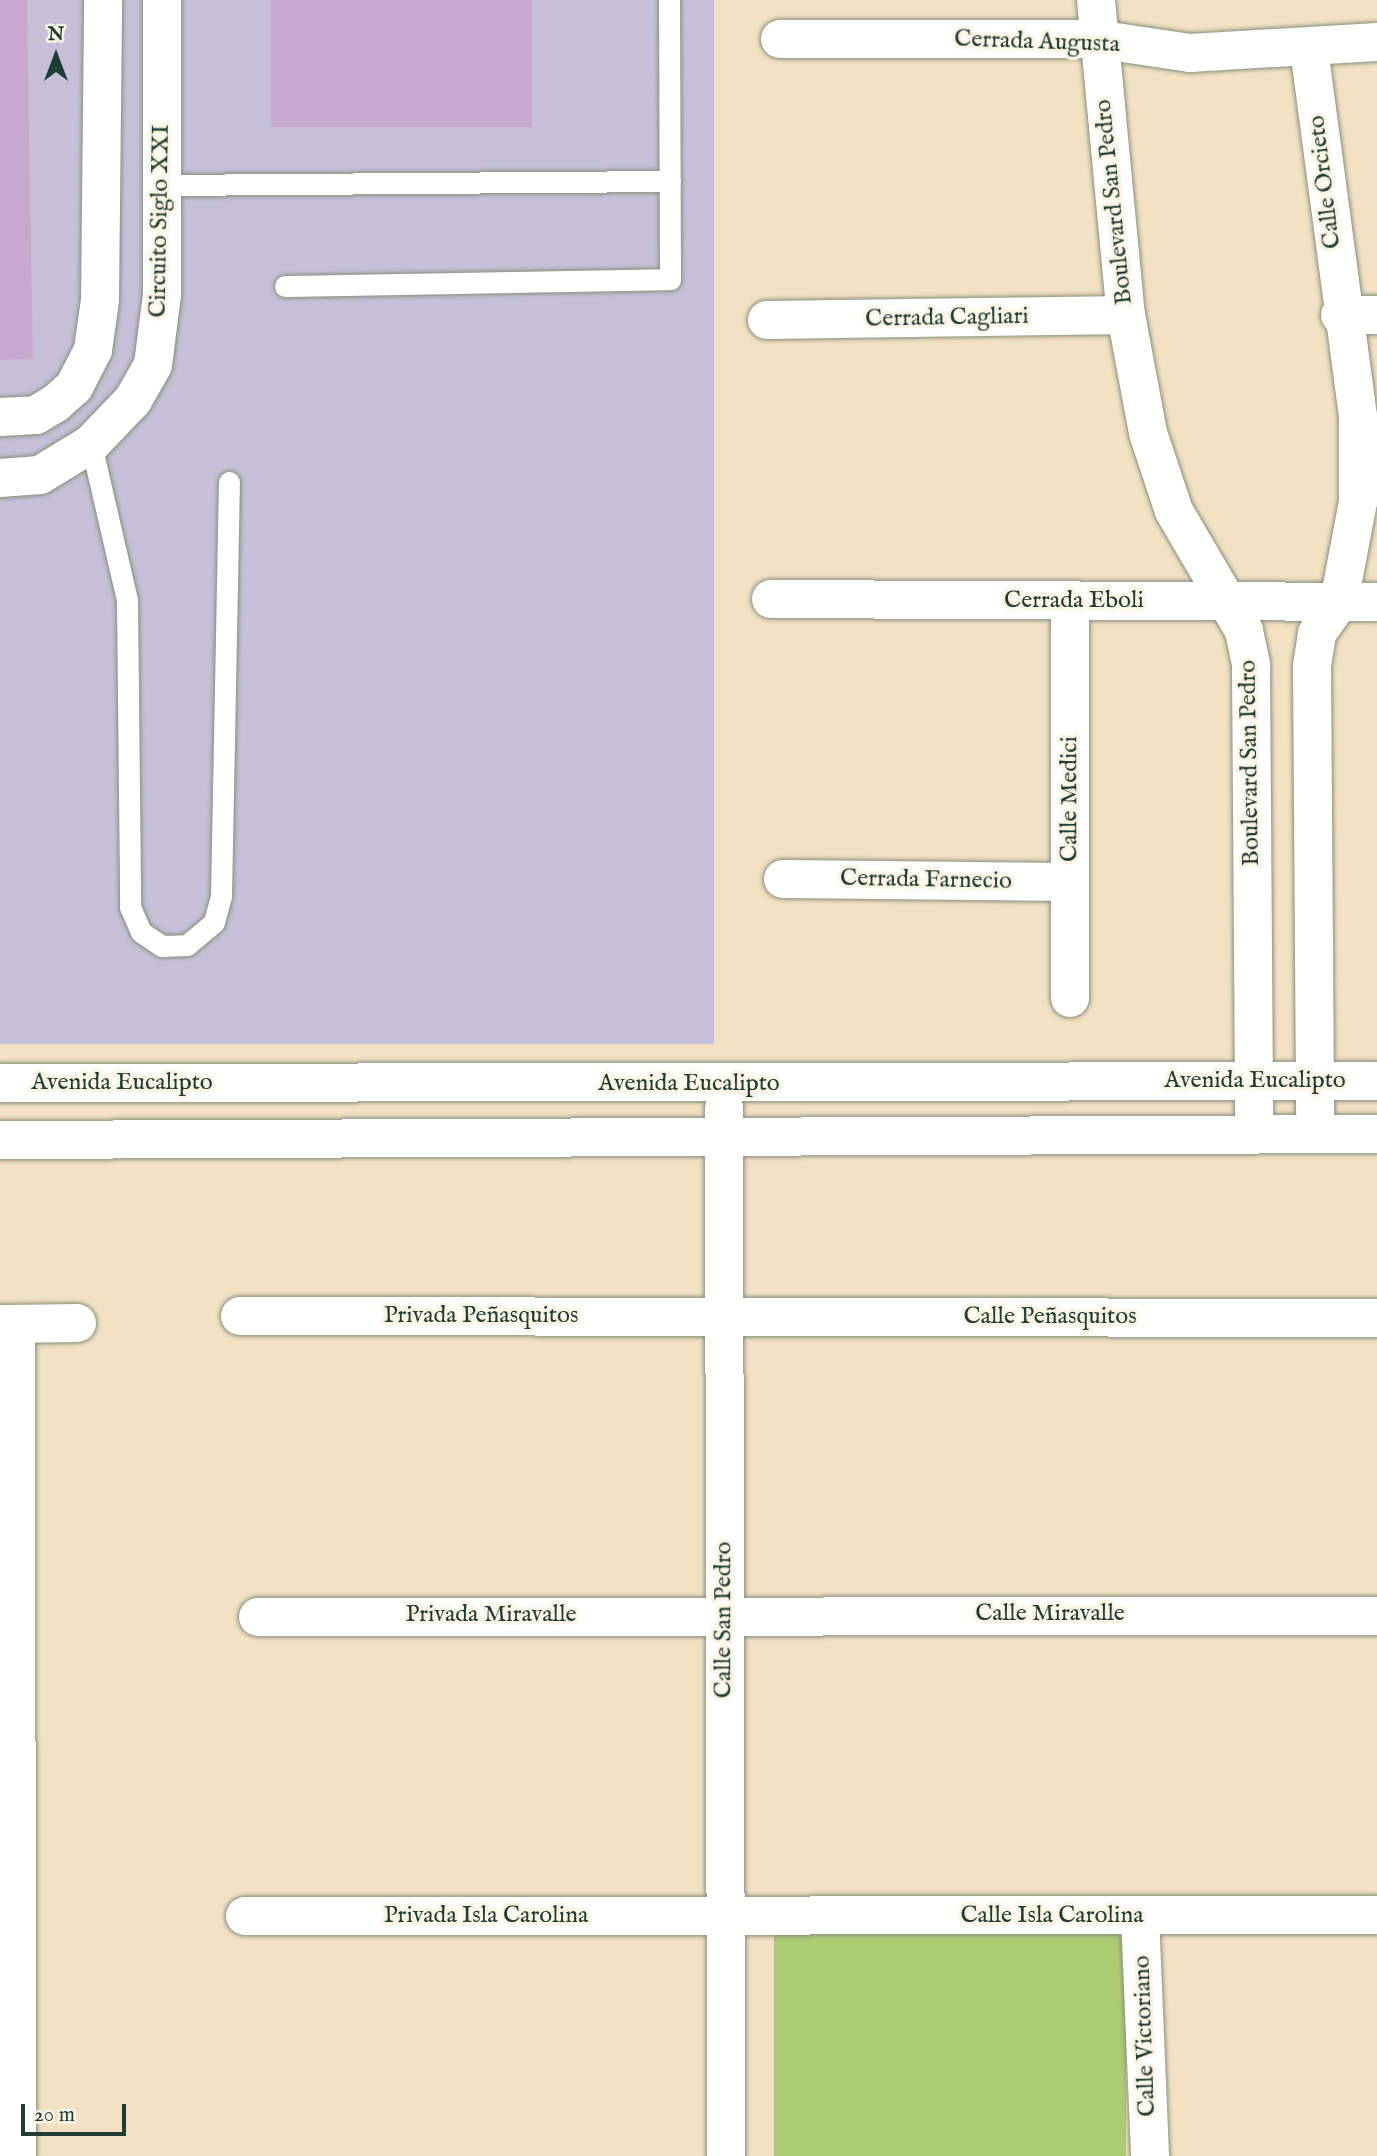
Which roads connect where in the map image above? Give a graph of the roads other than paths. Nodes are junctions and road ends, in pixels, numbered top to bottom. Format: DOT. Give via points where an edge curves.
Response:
graph roads {
  1 [pos="103,0"];
  2 [pos="162,0"];
  3 [pos="669,0"];
  4 [pos="1096,0"];
  5 [pos="780,39"];
  6 [pos="1096,39"];
  7 [pos="1377,42"];
  8 [pos="1309,49"];
  9 [pos="670,181"];
  10 [pos="162,185"];
  11 [pos="285,286"];
  12 [pos="1126,315"];
  13 [pos="1359,315"];
  14 [pos="767,320"];
  15 [pos="0,417"];
  16 [pos="91,444"];
  17 [pos="0,478"];
  18 [pos="229,482"];
  19 [pos="771,599"];
  20 [pos="1070,601"];
  21 [pos="1227,602"];
  22 [pos="1339,602"];
  23 [pos="1377,602"];
  24 [pos="783,879"];
  25 [pos="1070,882"];
  26 [pos="1253,974"];
  27 [pos="1314,974"];
  28 [pos="1070,998"];
  29 [pos="1253,1079"];
  30 [pos="1314,1081"];
  31 [pos="1377,1081"];
  32 [pos="0,1083"];
  33 [pos="724,1084"];
  34 [pos="723,1134"];
  35 [pos="1254,1134"];
  36 [pos="1315,1134"];
  37 [pos="1377,1134"];
  38 [pos="0,1140"];
  39 [pos="240,1316"];
  40 [pos="722,1317"];
  41 [pos="1377,1318"];
  42 [pos="77,1322"];
  43 [pos="8,1324"];
  44 [pos="724,1613"];
  45 [pos="1377,1616"];
  46 [pos="258,1617"];
  47 [pos="1377,1915"];
  48 [pos="245,1916"];
  49 [pos="727,1916"];
  50 [pos="1140,1916"];
  51 [pos="17,2156"];
  52 [pos="726,2156"];
  53 [pos="1150,2156"];
  1 -- 15 [label="street" via="100,300 93,350 74,387 56,402 36,415"];
  2 -- 10 [label="street, Circuito Siglo XXI"];
  3 -- 9 [label="lane"];
  4 -- 6 [label="street, Boulevard San Pedro"];
  5 -- 6 [label="street, Cerrada Augusta"];
  6 -- 8 [label="street, Cerrada Augusta" via="1190,53"];
  6 -- 12 [label="street, Boulevard San Pedro"];
  7 -- 8 [label="street, Cerrada Augusta"];
  8 -- 13 [label="street, Calle Orcieto"];
  9 -- 10 [label="lane"];
  9 -- 11 [label="lane" via="670,279"];
  10 -- 16 [label="street, Circuito Siglo XXI" via="162,295 153,365 133,400"];
  12 -- 14 [label="street, Cerrada Cagliari"];
  12 -- 21 [label="street, Boulevard San Pedro" via="1147,433 1174,511"];
  13 -- 22 [label="street, Calle Orcieto" via="1358,502"];
  16 -- 17 [label="street, Circuito Siglo XXI" via="40,475"];
  16 -- 18 [label="lane" via="127,600 130,907 141,932 162,946 187,945 214,922 221,896"];
  19 -- 20 [label="street, Cerrada Eboli"];
  20 -- 21 [label="street, Cerrada Eboli"];
  20 -- 25 [label="street, Calle Medici"];
  21 -- 22 [label="street, Cerrada Eboli"];
  21 -- 26 [label="street, Boulevard San Pedro" via="1251,665"];
  22 -- 23 [label="street, Cerrada Eboli"];
  22 -- 27 [label="street" via="1317,634 1312,665"];
  24 -- 25 [label="street, Cerrada Farnecio"];
  25 -- 28 [label="street, Calle Medici"];
  26 -- 27 [label="street"];
  26 -- 29 [label="street, Boulevard San Pedro"];
  27 -- 30 [label="street"];
  29 -- 30 [label="street, Avenida Eucalipto"];
  29 -- 33 [label="street, Avenida Eucalipto"];
  29 -- 35 [label="street, Boulevard San Pedro"];
  30 -- 31 [label="street, Avenida Eucalipto"];
  30 -- 36 [label="street"];
  32 -- 33 [label="street, Avenida Eucalipto"];
  33 -- 34 [label="street, Calle San Pedro"];
  34 -- 35 [label="street, Avenida Eucalipto"];
  34 -- 38 [label="street, Avenida Eucalipto"];
  34 -- 40 [label="street, Calle San Pedro"];
  35 -- 36 [label="street, Avenida Eucalipto"];
  36 -- 37 [label="street, Avenida Eucalipto"];
  39 -- 40 [label="street, Privada Peñasquitos"];
  40 -- 41 [label="street, Calle Peñasquitos"];
  40 -- 44 [label="street, Calle San Pedro"];
  42 -- 43 [label="street"];
  43 -- 51 [label="street"];
  44 -- 45 [label="street, Calle Miravalle"];
  44 -- 46 [label="street, Privada Miravalle"];
  44 -- 49 [label="street, Calle San Pedro"];
  47 -- 50 [label="street, Calle Isla Carolina"];
  48 -- 49 [label="street, Privada Isla Carolina"];
  49 -- 50 [label="street, Calle Isla Carolina"];
  49 -- 52 [label="street, Calle San Pedro"];
  50 -- 53 [label="street, Calle Victoriano"];
}
